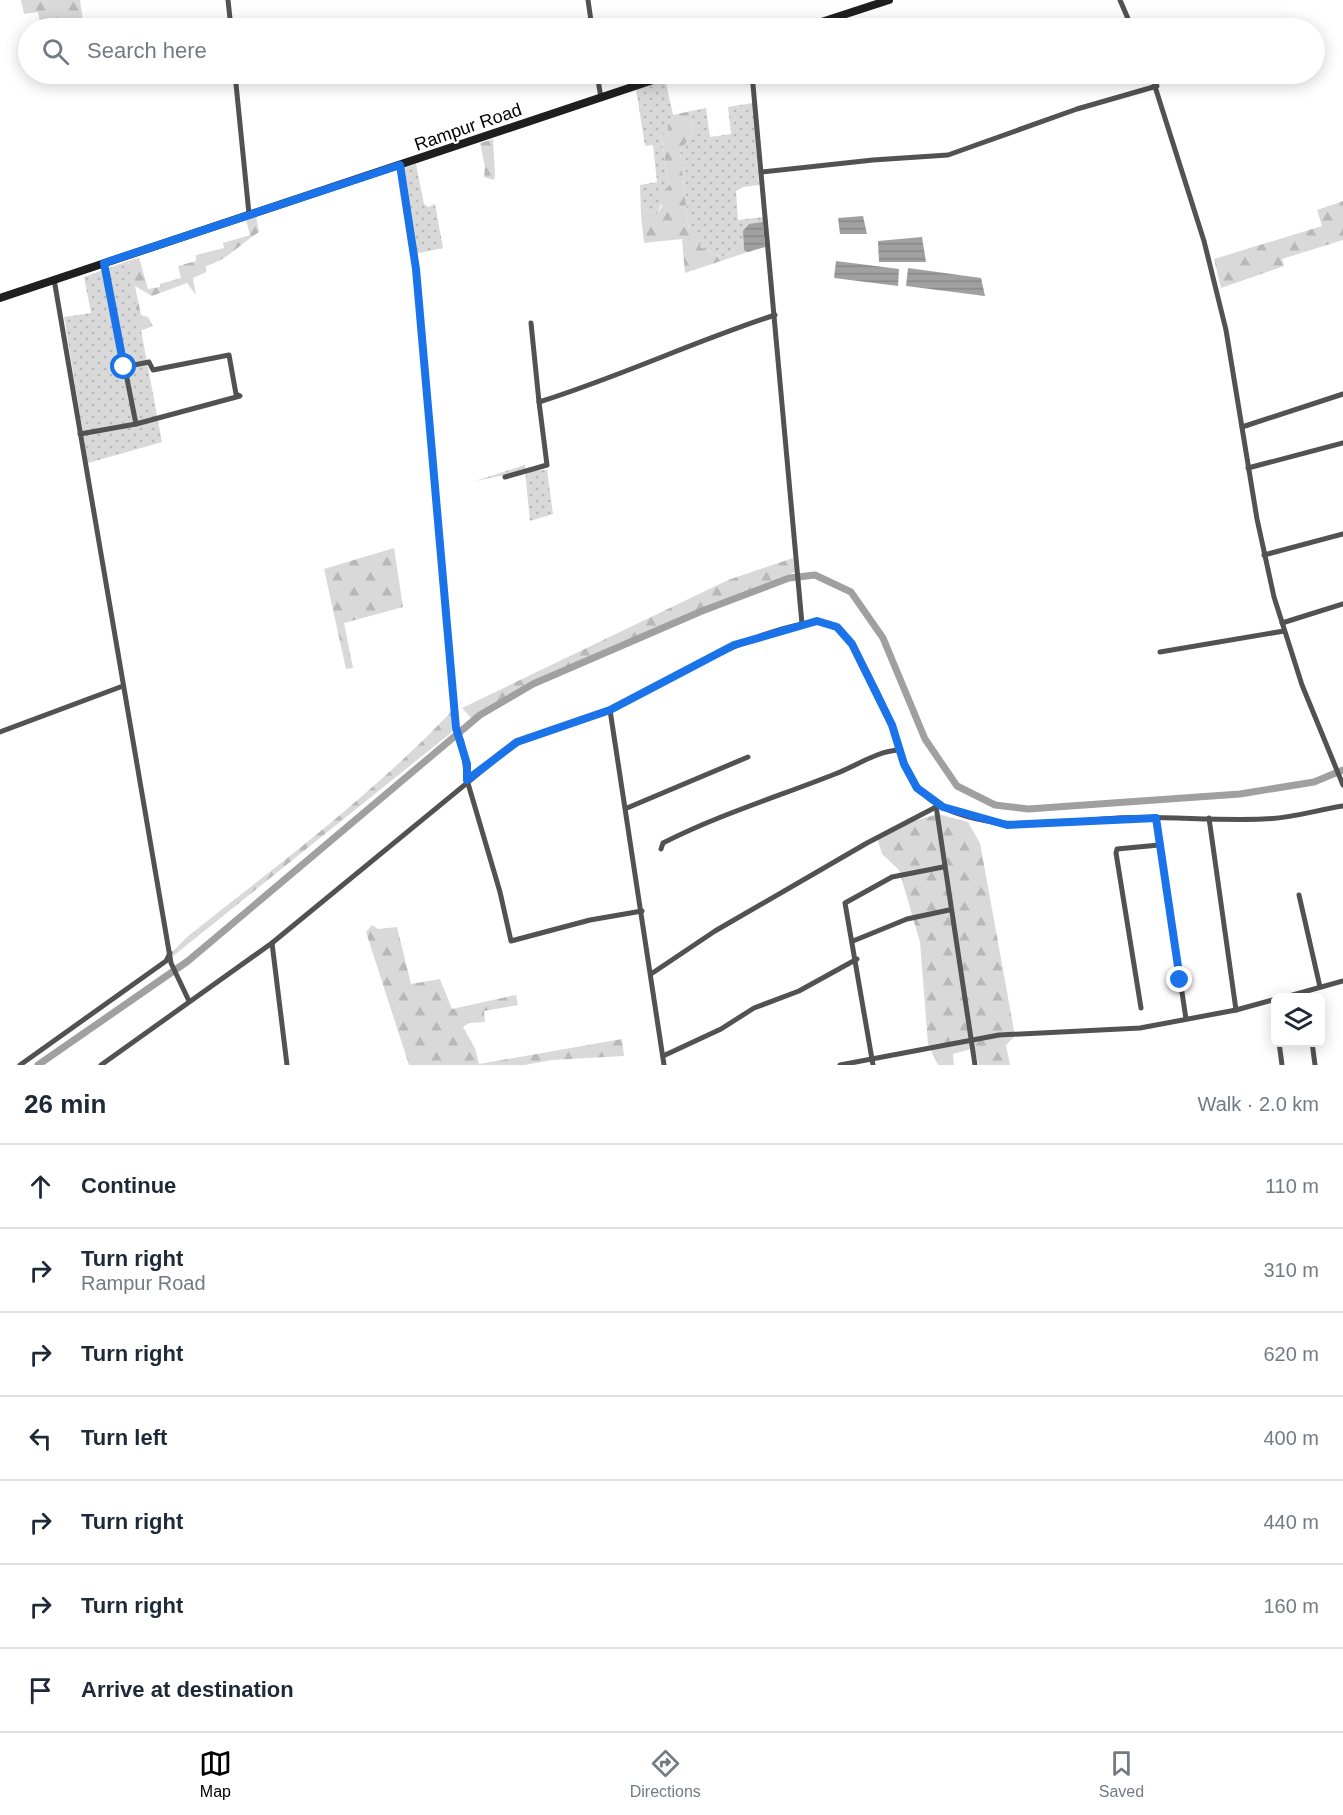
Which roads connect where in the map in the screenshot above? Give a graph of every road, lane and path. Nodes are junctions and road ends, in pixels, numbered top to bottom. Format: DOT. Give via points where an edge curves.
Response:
graph roads {
  1 [pos="228,0"];
  2 [pos="588,0"];
  3 [pos="889,0"];
  4 [pos="1120,0"];
  5 [pos="230,18"];
  6 [pos="591,18"];
  7 [pos="834,18"];
  8 [pos="1128,18"];
  9 [pos="236,84"];
  10 [pos="599,84"];
  11 [pos="642,84"];
  12 [pos="753,84"];
  13 [pos="1156,86"];
  14 [pos="601,98"];
  15 [pos="400,165"];
  16 [pos="761,172"];
  17 [pos="249,214"];
  18 [pos="104,263"];
  19 [pos="54,279"];
  20 [pos="0,298"];
  21 [pos="775,315"];
  22 [pos="531,323"];
  23 [pos="124,367"];
  24 [pos="1343,394"];
  25 [pos="539,402"];
  26 [pos="136,424"];
  27 [pos="1242,427"];
  28 [pos="80,434"];
  29 [pos="1343,443"];
  30 [pos="1248,468"];
  31 [pos="505,477"];
  32 [pos="1343,534"];
  33 [pos="1264,555"];
  34 [pos="1343,604"];
  35 [pos="1282,623"];
  36 [pos="802,624"];
  37 [pos="1284,631"];
  38 [pos="1160,652"];
  39 [pos="123,686"];
  40 [pos="610,710"];
  41 [pos="0,732"];
  42 [pos="899,750"];
  43 [pos="747,757"];
  44 [pos="467,780"];
  45 [pos="1343,785"];
  46 [pos="936,804"];
  47 [pos="1343,806"];
  48 [pos="627,808"];
  49 [pos="1156,818"];
  50 [pos="1209,818"];
  51 [pos="1159,845"];
  52 [pos="661,849"];
  53 [pos="943,867"];
  54 [pos="1299,895"];
  55 [pos="949,910"];
  56 [pos="642,911"];
  57 [pos="853,942"];
  58 [pos="272,943"];
  59 [pos="170,953"];
  60 [pos="857,959"];
  61 [pos="651,974"];
  62 [pos="1343,981"];
  63 [pos="1320,987"];
  64 [pos="1307,993"];
  65 [pos="189,1001"];
  66 [pos="1271,1001"];
  67 [pos="1141,1008"];
  68 [pos="1236,1010"];
  69 [pos="1186,1019"];
  70 [pos="971,1041"];
  71 [pos="1280,1047"];
  72 [pos="1313,1047"];
  73 [pos="663,1056"];
  74 [pos="873,1062"];
  75 [pos="20,1065"];
  76 [pos="101,1065"];
  77 [pos="287,1065"];
  78 [pos="664,1065"];
  79 [pos="840,1065"];
  80 [pos="975,1065"];
  81 [pos="1282,1065"];
  82 [pos="1315,1065"];
  1 -- 5 [label="street"];
  2 -- 6 [label="street"];
  3 -- 7 [label="main road"];
  4 -- 8 [label="street"];
  9 -- 17 [label="street"];
  10 -- 14 [label="street"];
  11 -- 14 [label="main road, Rampur Road"];
  12 -- 16 [label="street"];
  13 -- 16 [label="street" via="1077,109 948,155"];
  13 -- 27 [label="street" via="1226,330"];
  14 -- 15 [label="main road, Rampur Road"];
  15 -- 17 [label="main road, Rampur Road"];
  15 -- 44 [label="street" via="416,269 456,728"];
  16 -- 21 [label="street"];
  17 -- 18 [label="main road, Rampur Road"];
  18 -- 19 [label="main road, Rampur Road"];
  18 -- 23 [label="street"];
  19 -- 20 [label="main road, Rampur Road"];
  19 -- 28 [label="street"];
  21 -- 25 [label="street"];
  21 -- 36 [label="street"];
  22 -- 25 [label="street"];
  23 -- 26 [label="street"];
  23 -- 26 [label="street" via="149,362 153,370 229,356 236,394 240,396"];
  24 -- 27 [label="street"];
  25 -- 31 [label="street" via="547,465"];
  26 -- 28 [label="street"];
  27 -- 30 [label="street"];
  28 -- 39 [label="street"];
  29 -- 30 [label="street"];
  30 -- 33 [label="street"];
  32 -- 33 [label="street"];
  33 -- 35 [label="street"];
  34 -- 35 [label="street"];
  35 -- 37 [label="street"];
  36 -- 40 [label="street" via="734,645"];
  36 -- 42 [label="street" via="828,623 852,644 892,725"];
  37 -- 38 [label="street"];
  37 -- 45 [label="street"];
  39 -- 41 [label="street"];
  39 -- 59 [label="street"];
  40 -- 44 [label="street" via="517,742"];
  40 -- 48 [label="street"];
  42 -- 46 [label="street" via="917,788"];
  42 -- 52 [label="street" via="737,810 663,843"];
  43 -- 48 [label="street"];
  44 -- 56 [label="street" via="511,941"];
  44 -- 58 [label="street"];
  46 -- 49 [label="street" via="1007,825"];
  46 -- 53 [label="street"];
  46 -- 61 [label="street" via="715,931"];
  47 -- 50 [label="street" via="1265,819"];
  48 -- 56 [label="street"];
  49 -- 50 [label="street"];
  49 -- 51 [label="street"];
  50 -- 68 [label="street"];
  51 -- 67 [label="street" via="1123,847 1116,854"];
  51 -- 69 [label="street"];
  53 -- 55 [label="street"];
  53 -- 57 [label="street" via="892,878 845,903"];
  54 -- 63 [label="street"];
  55 -- 57 [label="street" via="907,919"];
  55 -- 70 [label="street"];
  56 -- 61 [label="street"];
  57 -- 60 [label="street"];
  58 -- 65 [label="street"];
  58 -- 77 [label="street"];
  59 -- 65 [label="street"];
  59 -- 75 [label="street" via="166,961"];
  60 -- 73 [label="street"];
  60 -- 74 [label="street"];
  61 -- 73 [label="street"];
  62 -- 63 [label="street"];
  63 -- 64 [label="street"];
  65 -- 76 [label="street"];
  66 -- 68 [label="street"];
  68 -- 69 [label="street"];
  69 -- 70 [label="street" via="1140,1028 999,1035"];
  70 -- 74 [label="street"];
  70 -- 80 [label="street"];
  71 -- 81 [label="street"];
  72 -- 82 [label="street"];
  73 -- 78 [label="street"];
  74 -- 79 [label="street"];
}
